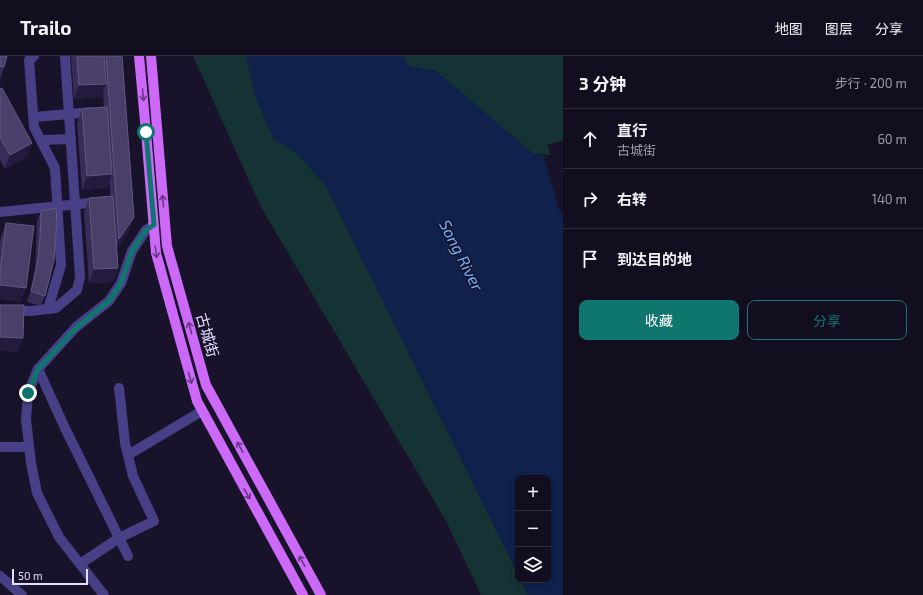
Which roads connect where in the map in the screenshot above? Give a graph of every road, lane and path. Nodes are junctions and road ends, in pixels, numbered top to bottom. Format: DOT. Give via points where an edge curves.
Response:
graph roads {
  1 [pos="34,56"];
  2 [pos="65,56"];
  3 [pos="139,56"];
  4 [pos="150,56"];
  5 [pos="95,112"];
  6 [pos="69,114"];
  7 [pos="34,117"];
  8 [pos="71,139"];
  9 [pos="41,140"];
  10 [pos="73,173"];
  11 [pos="55,175"];
  12 [pos="105,202"];
  13 [pos="75,205"];
  14 [pos="57,207"];
  15 [pos="0,212"];
  16 [pos="154,225"];
  17 [pos="79,264"];
  18 [pos="61,265"];
  19 [pos="48,309"];
  20 [pos="0,310"];
  21 [pos="38,369"];
  22 [pos="119,388"];
  23 [pos="202,411"];
  24 [pos="0,447"];
  25 [pos="29,447"];
  26 [pos="128,454"];
  27 [pos="119,538"];
  28 [pos="128,556"];
  29 [pos="80,564"];
  30 [pos="0,576"];
  31 [pos="22,595"];
  32 [pos="104,595"];
  33 [pos="302,595"];
  34 [pos="321,595"];
  1 -- 7 [label="street" via="29,60"];
  2 -- 6 [label="street"];
  3 -- 16 [label="main road, 古城街, one-way"];
  34 -- 4 [label="main road, 古城街, one-way" via="206,385 167,246"];
  5 -- 6 [label="street"];
  6 -- 7 [label="street"];
  6 -- 8 [label="street"];
  7 -- 9 [label="street" via="34,127"];
  8 -- 9 [label="street"];
  8 -- 10 [label="street"];
  9 -- 11 [label="street" via="55,168"];
  10 -- 11 [label="street"];
  10 -- 13 [label="street"];
  11 -- 14 [label="street"];
  12 -- 13 [label="street"];
  13 -- 14 [label="street"];
  13 -- 17 [label="street"];
  14 -- 15 [label="street"];
  14 -- 18 [label="street"];
  16 -- 21 [label="street" via="146,230 132,251 121,283 109,301 76,328"];
  16 -- 23 [label="main road, 古城街, one-way" via="156,253 197,401"];
  17 -- 18 [label="street"];
  17 -- 19 [label="street" via="77,290 56,308"];
  18 -- 19 [label="street"];
  19 -- 20 [label="street"];
  21 -- 25 [label="street" via="28,393 26,419"];
  21 -- 27 [label="street"];
  22 -- 26 [label="street"];
  23 -- 26 [label="street"];
  23 -- 33 [label="main road, 古城街, one-way"];
  24 -- 25 [label="street"];
  25 -- 29 [label="street" via="37,493 59,537"];
  26 -- 27 [label="street" via="133,476 154,522"];
  27 -- 28 [label="street"];
  27 -- 29 [label="street"];
  29 -- 32 [label="street"];
  30 -- 31 [label="street"];
}
